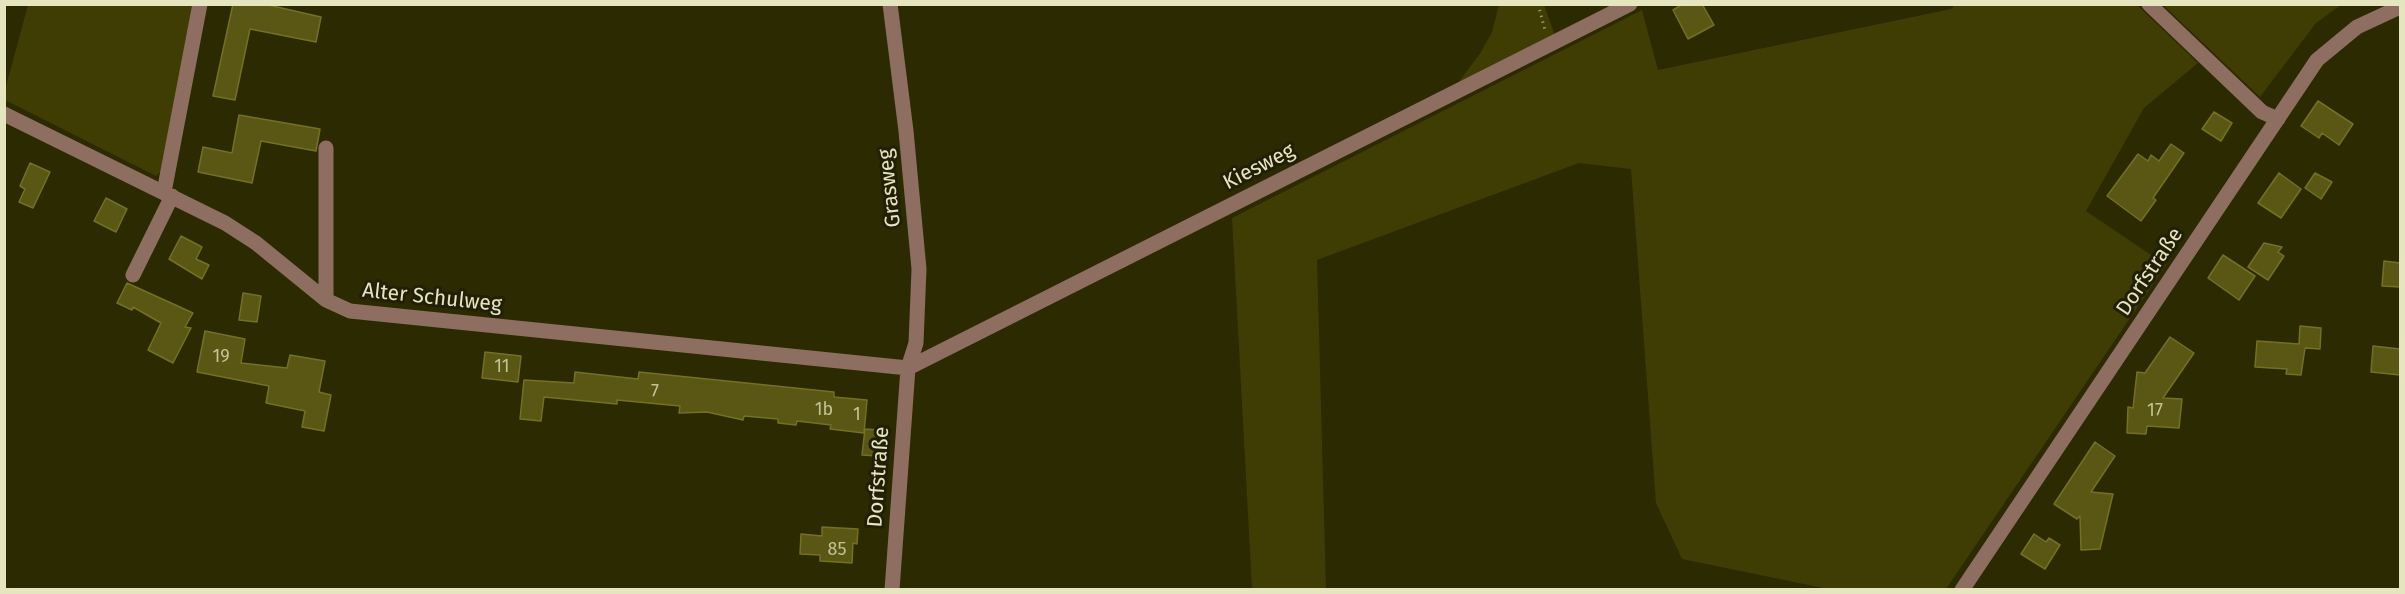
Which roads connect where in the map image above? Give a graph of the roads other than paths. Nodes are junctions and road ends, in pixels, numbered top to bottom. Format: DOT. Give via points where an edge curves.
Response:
graph roads {
  1 [pos="200,4"];
  2 [pos="890,4"];
  3 [pos="1630,4"];
  4 [pos="2149,4"];
  5 [pos="2400,7"];
  6 [pos="4,114"];
  7 [pos="2278,119"];
  8 [pos="326,148"];
  9 [pos="168,194"];
  10 [pos="133,275"];
  11 [pos="326,300"];
  12 [pos="908,368"];
  13 [pos="892,590"];
  14 [pos="1962,590"];
  1 -- 9 [label="street"];
  2 -- 12 [label="street, Grasweg" via="919,269 916,343"];
  3 -- 12 [label="street, Kiesweg"];
  4 -- 7 [label="street" via="2262,112"];
  5 -- 7 [label="street, Dorfstraße" via="2357,27 2317,60"];
  6 -- 9 [label="street, Alter Schulweg"];
  7 -- 14 [label="street, Dorfstraße"];
  8 -- 11 [label="street"];
  9 -- 10 [label="street"];
  9 -- 11 [label="street, Alter Schulweg" via="256,243"];
  11 -- 12 [label="street, Alter Schulweg" via="350,311"];
  12 -- 13 [label="street, Dorfstraße"];
}
